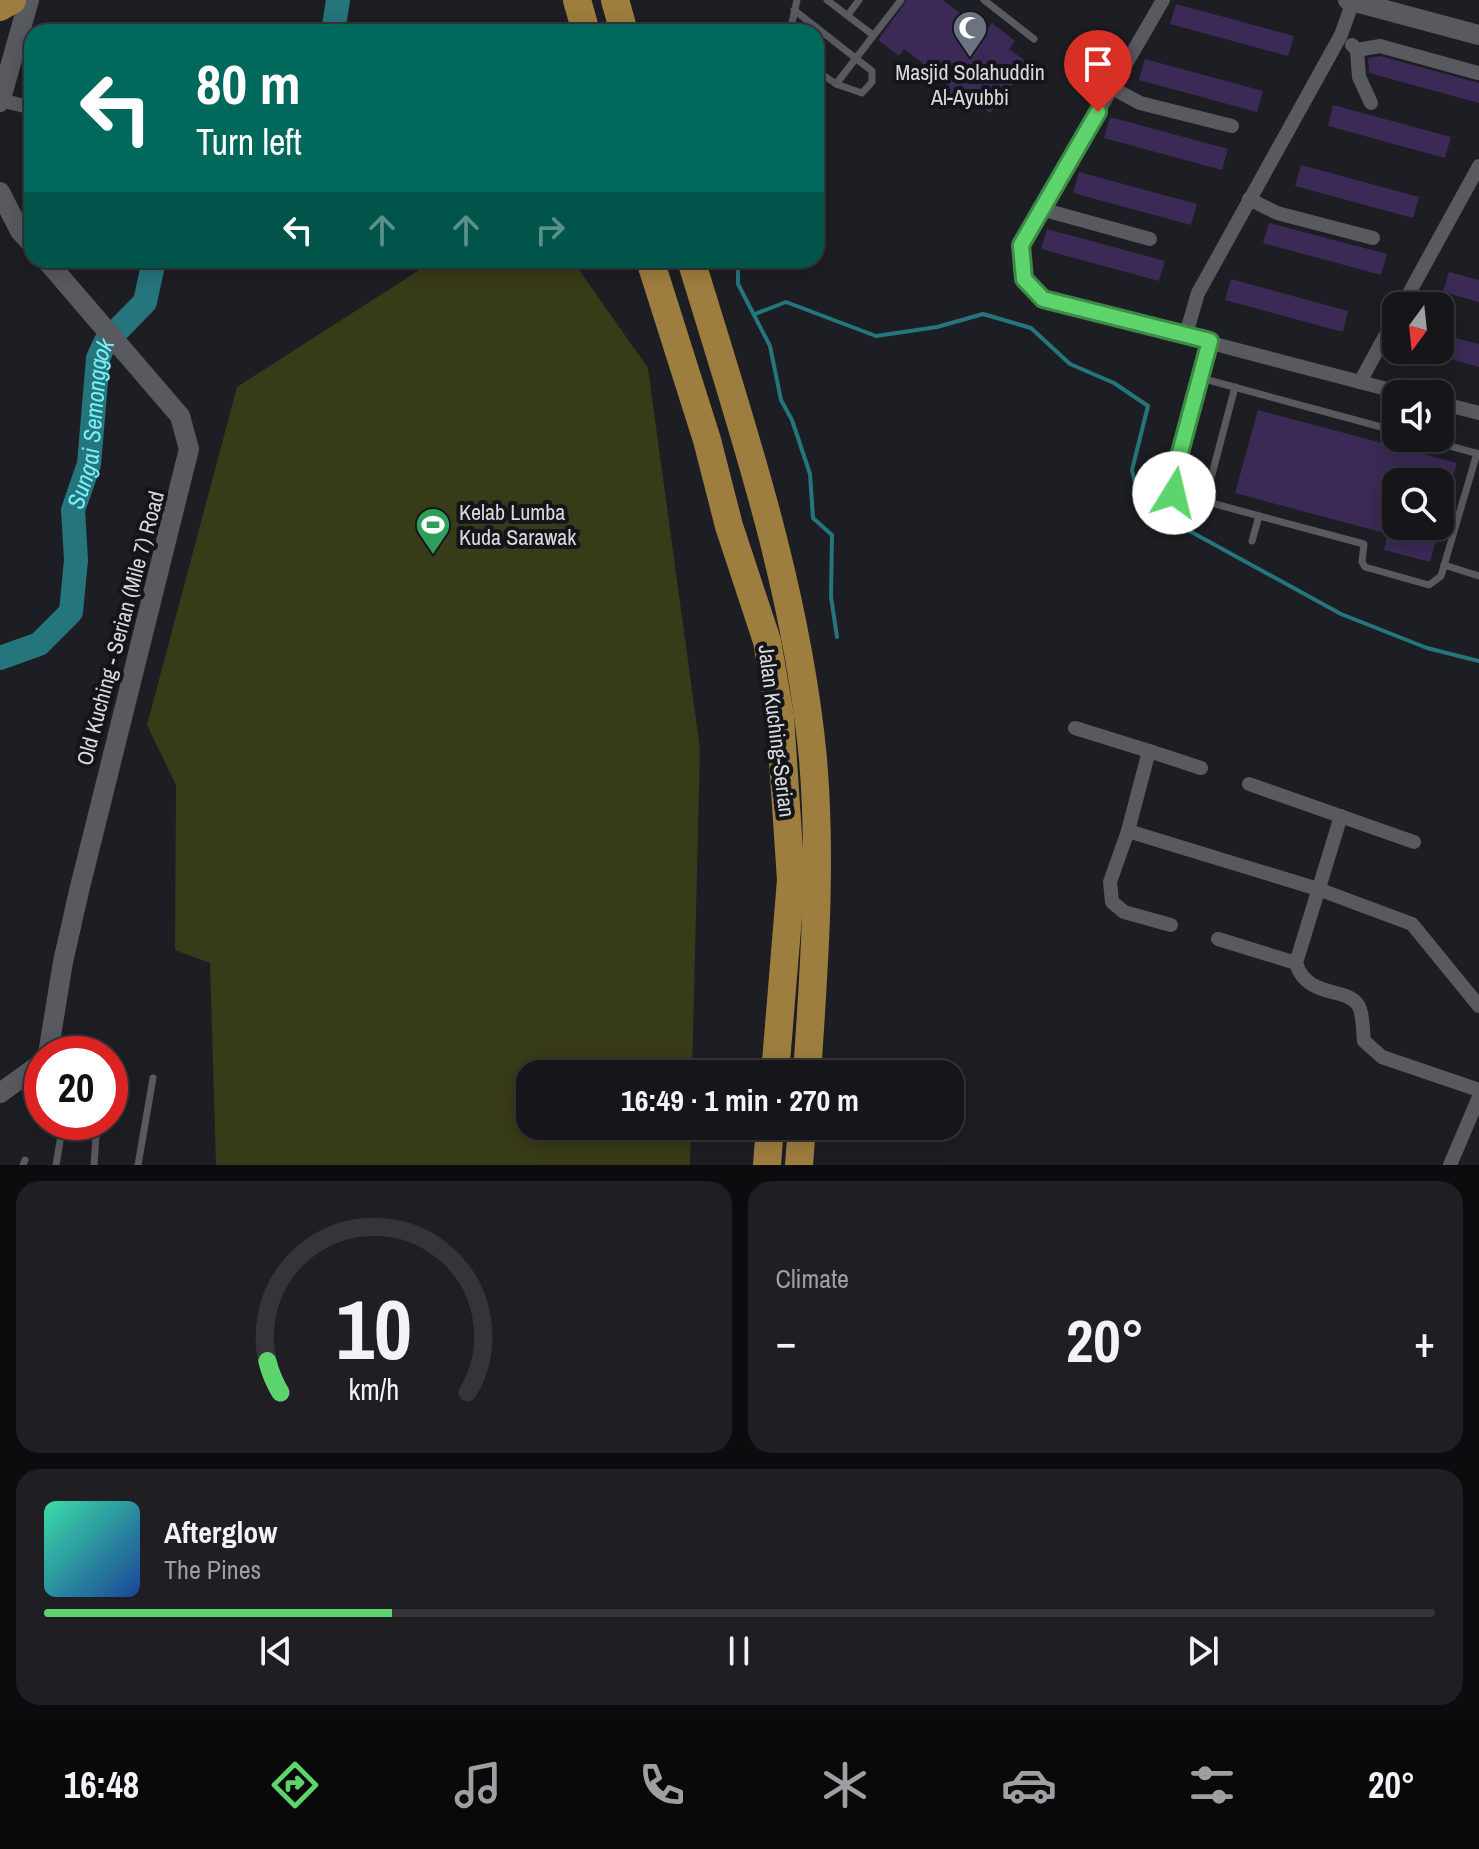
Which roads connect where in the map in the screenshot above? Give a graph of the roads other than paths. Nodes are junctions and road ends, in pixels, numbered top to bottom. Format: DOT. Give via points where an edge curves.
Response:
graph roads {
  1 [pos="12,0"];
  2 [pos="29,0"];
  3 [pos="615,0"];
  4 [pos="797,0"];
  5 [pos="827,0"];
  6 [pos="859,0"];
  7 [pos="901,0"];
  8 [pos="984,0"];
  9 [pos="1163,0"];
  10 [pos="1350,1"];
  11 [pos="1400,6"];
  12 [pos="0,7"];
  13 [pos="794,10"];
  14 [pos="848,15"];
  15 [pos="622,24"];
  16 [pos="791,24"];
  17 [pos="812,24"];
  18 [pos="824,33"];
  19 [pos="873,35"];
  20 [pos="1341,35"];
  21 [pos="1479,35"];
  22 [pos="1034,39"];
  23 [pos="1357,50"];
  24 [pos="856,57"];
  25 [pos="1478,73"];
  26 [pos="824,76"];
  27 [pos="836,84"];
  28 [pos="1112,88"];
  29 [pos="0,101"];
  30 [pos="1371,103"];
  31 [pos="24,106"];
  32 [pos="1232,126"];
  33 [pos="1479,166"];
  34 [pos="0,192"];
  35 [pos="1249,199"];
  36 [pos="1041,209"];
  37 [pos="17,233"];
  38 [pos="1373,238"];
  39 [pos="1150,239"];
  40 [pos="53,268"];
  41 [pos="653,268"];
  42 [pos="693,268"];
  43 [pos="1410,292"];
  44 [pos="1186,334"];
  45 [pos="1210,341"];
  46 [pos="1382,342"];
  47 [pos="1201,378"];
  48 [pos="1360,382"];
  49 [pos="1235,387"];
  50 [pos="1382,388"];
  51 [pos="1454,407"];
  52 [pos="1479,413"];
  53 [pos="1382,427"];
  54 [pos="1454,447"];
  55 [pos="1478,454"];
  56 [pos="1205,501"];
  57 [pos="1259,516"];
  58 [pos="1252,541"];
  59 [pos="1444,565"];
  60 [pos="1479,576"];
  61 [pos="1075,728"];
  62 [pos="1149,751"];
  63 [pos="1201,768"];
  64 [pos="1249,784"];
  65 [pos="1341,816"];
  66 [pos="1128,831"];
  67 [pos="1414,842"];
  68 [pos="1318,889"];
  69 [pos="1171,925"];
  70 [pos="1218,939"];
  71 [pos="1296,963"];
  72 [pos="1479,1006"];
  73 [pos="51,1036"];
  74 [pos="776,1060"];
  75 [pos="808,1060"];
  76 [pos="24,1074"];
  77 [pos="153,1078"];
  78 [pos="1479,1090"];
  79 [pos="0,1093"];
  80 [pos="1479,1097"];
  81 [pos="96,1140"];
  82 [pos="769,1140"];
  83 [pos="801,1140"];
  84 [pos="60,1141"];
  85 [pos="56,1165"];
  86 [pos="94,1165"];
  87 [pos="138,1165"];
  88 [pos="767,1165"];
  89 [pos="799,1165"];
  90 [pos="1450,1165"];
  1 -- 12 [label="highway"];
  2 -- 29 [label="street"];
  3 -- 15 [label="highway"];
  4 -- 13 [label="lane"];
  5 -- 14 [label="lane"];
  6 -- 14 [label="lane"];
  7 -- 19 [label="lane"];
  8 -- 22 [label="lane"];
  9 -- 28 [label="street"];
  10 -- 11 [label="street"];
  10 -- 20 [label="street"];
  11 -- 21 [label="street"];
  13 -- 16 [label="lane"];
  13 -- 17 [label="lane"];
  14 -- 19 [label="lane"];
  18 -- 24 [label="lane"];
  19 -- 24 [label="lane"];
  20 -- 23 [label="street"];
  20 -- 35 [label="street"];
  23 -- 25 [label="street" via="1380,46"];
  23 -- 30 [label="street" via="1359,77"];
  24 -- 27 [label="lane"];
  24 -- 27 [label="lane" via="872,71 872,82 862,93"];
  26 -- 27 [label="lane"];
  28 -- 32 [label="street" via="1140,103"];
  28 -- 36 [label="street"];
  29 -- 31 [label="street"];
  33 -- 43 [label="street"];
  34 -- 37 [label="street"];
  35 -- 38 [label="street" via="1277,213"];
  35 -- 44 [label="street" via="1198,293"];
  36 -- 39 [label="street"];
  36 -- 44 [label="street" via="1021,245 1024,279 1043,299"];
  40 -- 73 [label="street, Old Kuching - Serian (Mile 7) Road" via="180,416 187,434 187,467 76,906"];
  41 -- 74 [label="highway, Jalan Kuching-Serian" via="767,641 780,716 791,880"];
  42 -- 75 [label="highway, Jalan Kuching-Serian" via="774,538 804,690 817,824"];
  44 -- 45 [label="street"];
  45 -- 47 [label="lane"];
  45 -- 48 [label="street"];
  46 -- 48 [label="street"];
  47 -- 49 [label="lane"];
  47 -- 56 [label="lane" via="1171,486 1174,493"];
  48 -- 50 [label="street"];
  49 -- 53 [label="lane"];
  49 -- 56 [label="lane"];
  51 -- 52 [label="street"];
  54 -- 55 [label="lane"];
  55 -- 59 [label="lane"];
  56 -- 57 [label="lane"];
  57 -- 58 [label="lane"];
  57 -- 59 [label="lane" via="1364,544 1362,562 1379,572 1429,585"];
  59 -- 60 [label="lane"];
  61 -- 62 [label="street"];
  62 -- 63 [label="street"];
  62 -- 66 [label="street"];
  64 -- 65 [label="street"];
  65 -- 67 [label="street"];
  65 -- 68 [label="street"];
  66 -- 68 [label="street"];
  66 -- 69 [label="street" via="1110,882 1112,902 1124,912"];
  68 -- 71 [label="street"];
  68 -- 72 [label="street" via="1412,924"];
  70 -- 71 [label="street"];
  71 -- 78 [label="street" via="1300,977 1311,986 1354,1000 1360,1007 1364,1041 1382,1057"];
  76 -- 79 [label="street, Old Kuching - Serian (Mile 7) Road"];
  77 -- 87 [label="lane"];
  80 -- 90 [label="street"];
  81 -- 86 [label="lane"];
  82 -- 88 [label="highway"];
  83 -- 89 [label="highway"];
  84 -- 85 [label="lane"];
}
